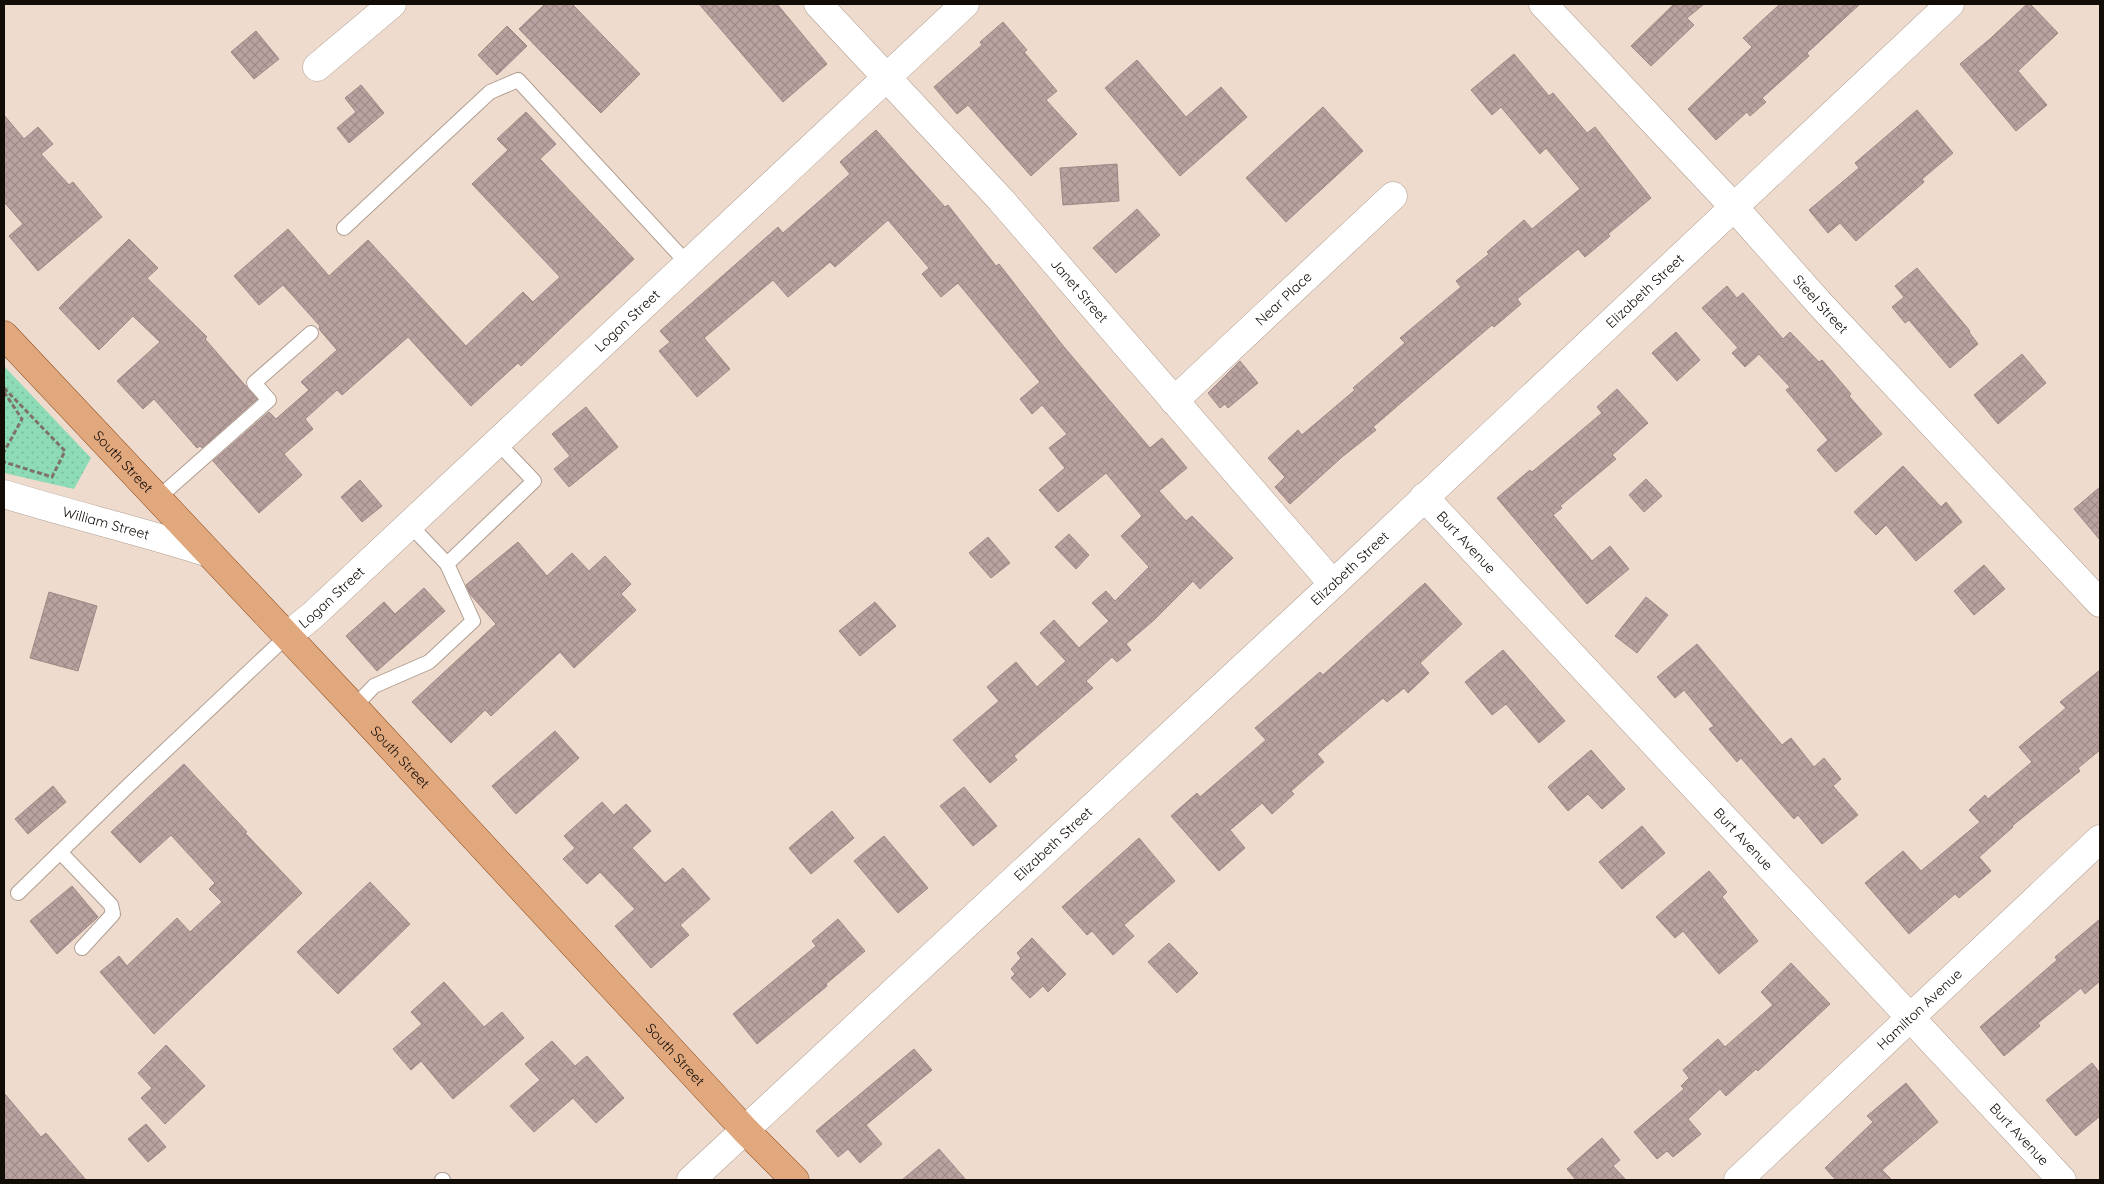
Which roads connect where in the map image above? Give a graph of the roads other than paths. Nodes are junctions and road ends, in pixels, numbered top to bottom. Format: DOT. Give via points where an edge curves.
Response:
graph roads {
  1 [pos="392,4"];
  2 [pos="818,4"];
  3 [pos="966,4"];
  4 [pos="1543,4"];
  5 [pos="1950,4"];
  6 [pos="317,67"];
  7 [pos="887,78"];
  8 [pos="1394,196"];
  9 [pos="1733,206"];
  10 [pos="344,228"];
  11 [pos="687,263"];
  12 [pos="310,333"];
  13 [pos="4,335"];
  14 [pos="1174,400"];
  15 [pos="497,442"];
  16 [pos="4,494"];
  17 [pos="1424,497"];
  18 [pos="158,498"];
  19 [pos="409,524"];
  20 [pos="209,552"];
  21 [pos="447,564"];
  22 [pos="1333,584"];
  23 [pos="2100,603"];
  24 [pos="287,636"];
  25 [pos="354,707"];
  26 [pos="2100,839"];
  27 [pos="60,852"];
  28 [pos="18,893"];
  29 [pos="82,948"];
  30 [pos="1911,1019"];
  31 [pos="745,1130"];
  32 [pos="691,1180"];
  33 [pos="795,1180"];
  34 [pos="1738,1180"];
  35 [pos="2062,1180"];
  1 -- 6 [label="street"];
  2 -- 7 [label="street, Janet Street"];
  3 -- 7 [label="street, Logan Street"];
  4 -- 9 [label="street, Steel Street"];
  5 -- 9 [label="street, Elizabeth Street"];
  7 -- 11 [label="street, Logan Street"];
  7 -- 14 [label="street, Janet Street" via="1001,200"];
  8 -- 14 [label="street, Near Place"];
  9 -- 17 [label="street, Elizabeth Street"];
  9 -- 23 [label="street, Steel Street" via="1820,304"];
  10 -- 11 [label="lane" via="490,92 518,80"];
  11 -- 15 [label="street, Logan Street"];
  12 -- 18 [label="lane" via="254,383 269,400"];
  13 -- 18 [label="main road, South Street"];
  14 -- 22 [label="street, Janet Street"];
  15 -- 19 [label="street, Logan Street"];
  15 -- 21 [label="lane" via="534,481"];
  16 -- 20 [label="street, William Street"];
  17 -- 22 [label="street, Elizabeth Street"];
  17 -- 30 [label="street, Burt Avenue"];
  18 -- 20 [label="main road, South Street"];
  19 -- 21 [label="lane"];
  19 -- 24 [label="street, Logan Street"];
  20 -- 24 [label="main road, South Street"];
  21 -- 25 [label="lane" via="473,621 429,662 374,686"];
  22 -- 31 [label="street, Elizabeth Street"];
  24 -- 25 [label="main road, South Street"];
  24 -- 27 [label="lane"];
  25 -- 31 [label="main road, South Street"];
  26 -- 30 [label="street, Hamilton Avenue"];
  27 -- 28 [label="lane"];
  27 -- 29 [label="lane" via="111,906 113,914"];
  30 -- 34 [label="street, Hamilton Avenue"];
  30 -- 35 [label="street, Burt Avenue"];
  31 -- 32 [label="street, Elizabeth Street"];
  31 -- 33 [label="main road, South Street"];
}
